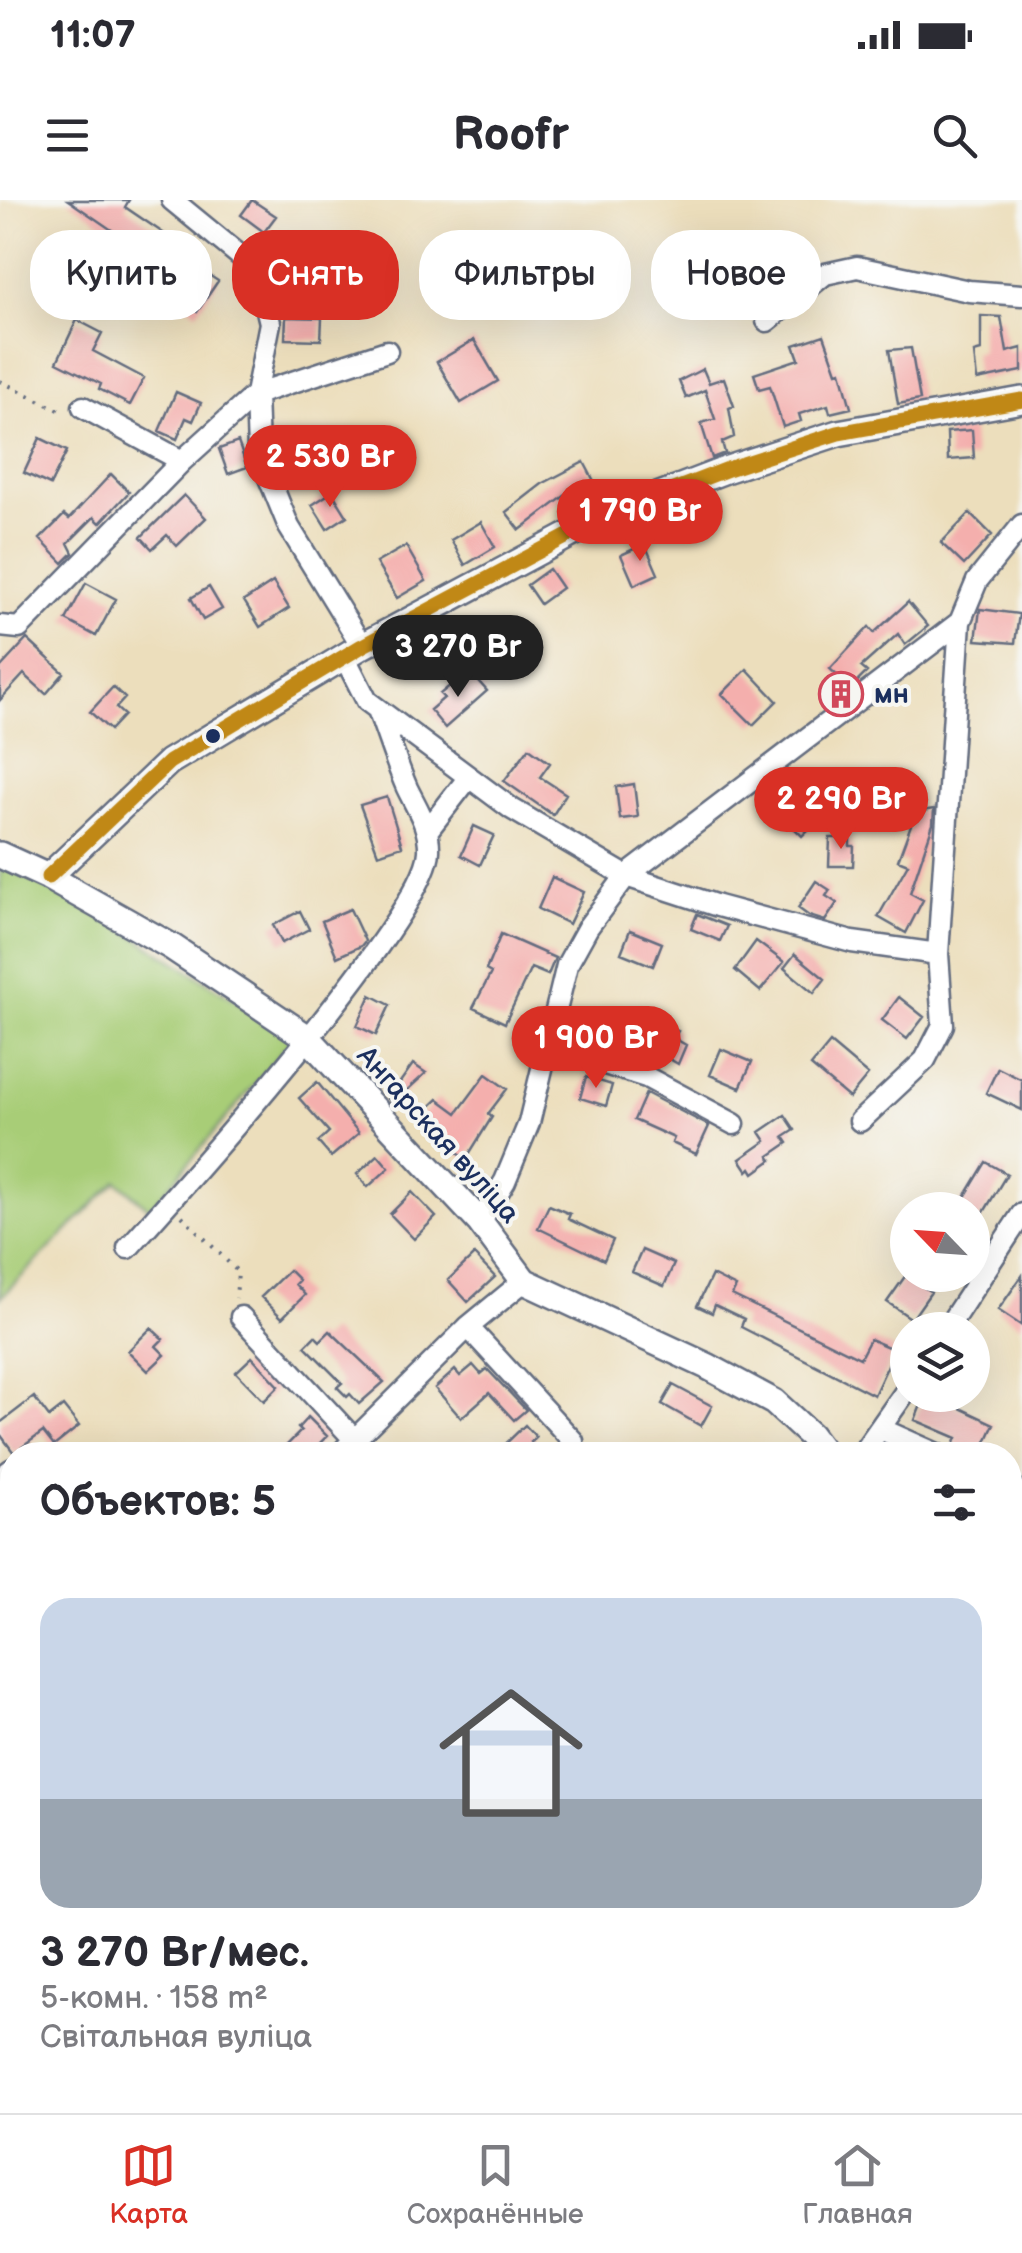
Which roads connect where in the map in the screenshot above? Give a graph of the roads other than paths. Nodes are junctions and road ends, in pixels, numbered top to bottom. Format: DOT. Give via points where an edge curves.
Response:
graph roads {
  1 [pos="172,200"];
  2 [pos="1022,295"];
  3 [pos="766,321"];
  4 [pos="386,351"];
  5 [pos="256,394"];
  6 [pos="1022,400"];
  7 [pos="83,406"];
  8 [pos="182,460"];
  9 [pos="1022,525"];
  10 [pos="960,622"];
  11 [pos="10,627"];
  12 [pos="353,651"];
  13 [pos="378,710"];
  14 [pos="469,777"];
  15 [pos="428,830"];
  16 [pos="0,855"];
  17 [pos="626,876"];
  18 [pos="48,877"];
  19 [pos="938,954"];
  20 [pos="308,1038"];
  21 [pos="548,1046"];
  22 [pos="860,1121"];
  23 [pos="734,1124"];
  24 [pos="1022,1214"];
  25 [pos="480,1222"];
  26 [pos="128,1248"];
  27 [pos="524,1281"];
  28 [pos="958,1312"];
  29 [pos="242,1317"];
  30 [pos="468,1327"];
  31 [pos="892,1412"];
  32 [pos="881,1429"];
  33 [pos="573,1441"];
  34 [pos="339,1442"];
  35 [pos="353,1442"];
  36 [pos="815,1442"];
  37 [pos="871,1442"];
  38 [pos="910,1442"];
  1 -- 5 [label="street" via="244,259 261,286 270,323"];
  2 -- 3 [label="street" via="857,267 825,274"];
  4 -- 5 [label="street"];
  5 -- 8 [label="street"];
  5 -- 12 [label="street" via="258,452"];
  6 -- 12 [label="street" via="838,433 728,469 605,516"];
  7 -- 8 [label="street"];
  8 -- 11 [label="street"];
  9 -- 10 [label="street" via="977,581"];
  10 -- 17 [label="street"];
  10 -- 19 [label="street"];
  12 -- 13 [label="street" via="367,701"];
  12 -- 18 [label="street" via="169,762"];
  13 -- 14 [label="street"];
  13 -- 15 [label="street"];
  14 -- 15 [label="street"];
  14 -- 17 [label="street"];
  15 -- 20 [label="street" via="429,856 416,891"];
  16 -- 18 [label="street, Ангарская вуліца"];
  17 -- 19 [label="street" via="852,942"];
  17 -- 21 [label="street" via="574,950"];
  18 -- 20 [label="street, Ангарская вуліца" via="172,947"];
  19 -- 22 [label="street" via="940,1036 925,1060"];
  20 -- 25 [label="street, Ангарская вуліца"];
  20 -- 26 [label="street"];
  21 -- 23 [label="street" via="646,1077"];
  21 -- 25 [label="street" via="515,1161"];
  24 -- 28 [label="street"];
  25 -- 27 [label="street, Ангарская вуліца"];
  27 -- 30 [label="street"];
  27 -- 36 [label="street, Ангарская вуліца" via="774,1402"];
  29 -- 34 [label="street"];
  30 -- 33 [label="street"];
  30 -- 35 [label="street"];
  31 -- 32 [label="street"];
  32 -- 37 [label="street"];
  32 -- 38 [label="street"];
}
